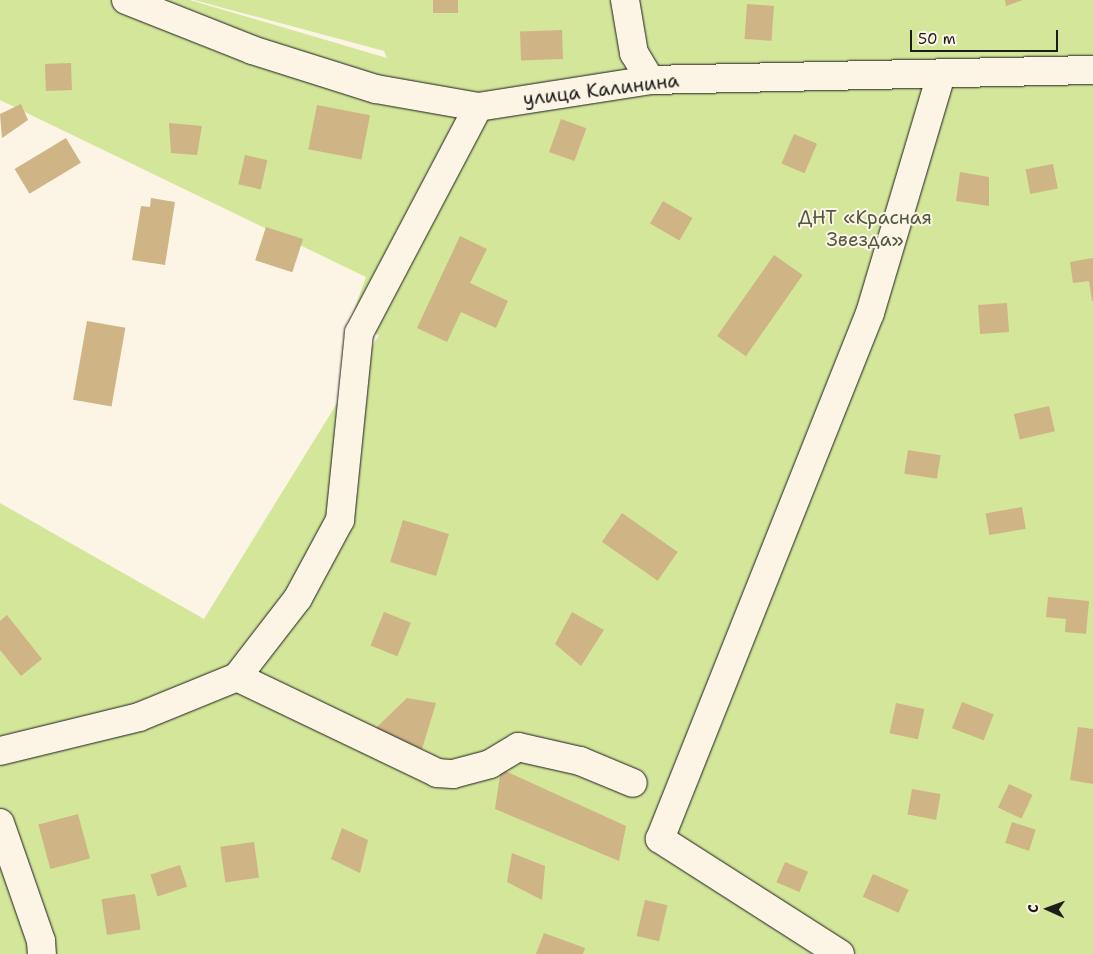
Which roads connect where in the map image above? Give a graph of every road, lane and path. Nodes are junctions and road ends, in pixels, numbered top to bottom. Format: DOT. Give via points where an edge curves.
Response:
graph roads {
  1 [pos="126,0"];
  2 [pos="625,0"];
  3 [pos="1093,70"];
  4 [pos="942,75"];
  5 [pos="650,80"];
  6 [pos="478,107"];
  7 [pos="237,678"];
  8 [pos="0,751"];
  9 [pos="633,783"];
  10 [pos="0,822"];
  11 [pos="42,954"];
  12 [pos="840,954"];
  1 -- 6 [label="street, улица Калинина" via="252,50 376,89"];
  2 -- 5 [label="street" via="634,53"];
  3 -- 4 [label="street, улица Калинина"];
  4 -- 5 [label="street, улица Калинина"];
  4 -- 12 [label="street" via="870,313 660,839"];
  5 -- 6 [label="street, улица Калинина"];
  6 -- 7 [label="street" via="359,333 340,520 298,598"];
  7 -- 8 [label="street" via="139,717"];
  7 -- 9 [label="street" via="437,773 453,774 490,764 518,747 580,760"];
  10 -- 11 [label="street" via="41,941"];
}
